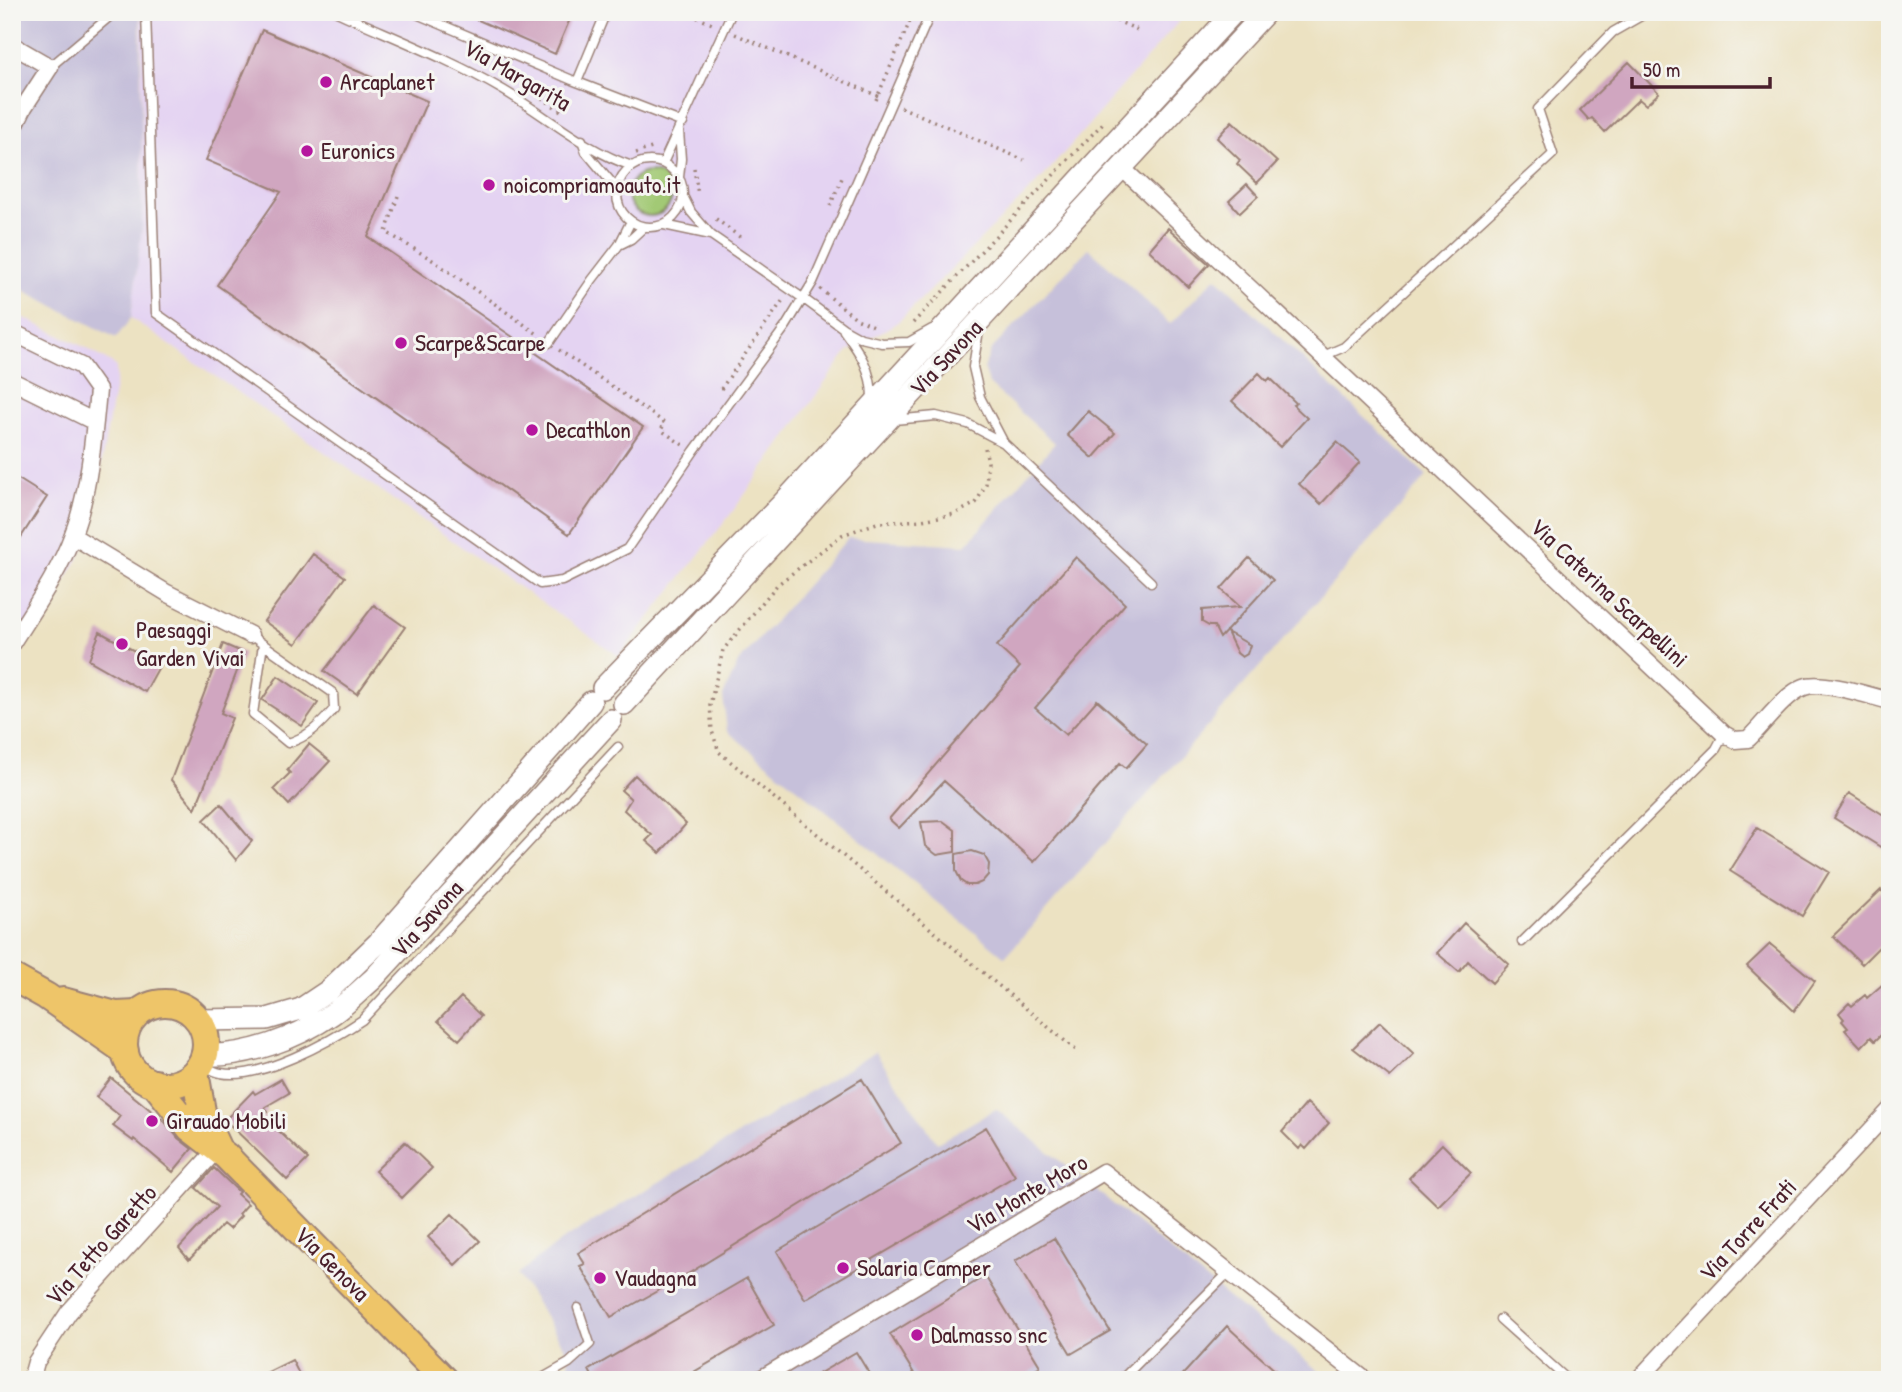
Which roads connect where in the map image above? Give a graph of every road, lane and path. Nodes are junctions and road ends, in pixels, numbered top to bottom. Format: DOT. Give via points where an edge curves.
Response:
graph roads {
  1 [pos="115,12"];
  2 [pos="146,12"];
  3 [pos="337,12"];
  4 [pos="412,12"];
  5 [pos="606,12"];
  6 [pos="684,12"];
  7 [pos="732,12"];
  8 [pos="914,12"];
  9 [pos="931,12"];
  10 [pos="1097,12"];
  11 [pos="1234,12"];
  12 [pos="1266,12"];
  13 [pos="1648,12"];
  14 [pos="724,29"];
  15 [pos="1140,31"];
  16 [pos="12,45"];
  17 [pos="50,67"];
  18 [pos="576,82"];
  19 [pos="519,84"];
  20 [pos="878,96"];
  21 [pos="892,102"];
  22 [pos="873,107"];
  23 [pos="572,118"];
  24 [pos="1104,121"];
  25 [pos="12,132"];
  26 [pos="680,134"];
  27 [pos="582,140"];
  28 [pos="628,154"];
  29 [pos="1024,160"];
  30 [pos="663,163"];
  31 [pos="632,166"];
  32 [pos="847,168"];
  33 [pos="1122,169"];
  34 [pos="679,177"];
  35 [pos="617,189"];
  36 [pos="398,196"];
  37 [pos="684,198"];
  38 [pos="701,204"];
  39 [pos="826,216"];
  40 [pos="715,218"];
  41 [pos="631,222"];
  42 [pos="664,225"];
  43 [pos="644,227"];
  44 [pos="710,235"];
  45 [pos="748,243"];
  46 [pos="619,245"];
  47 [pos="812,284"];
  48 [pos="790,289"];
  49 [pos="804,299"];
  50 [pos="958,313"];
  51 [pos="980,321"];
  52 [pos="843,328"];
  53 [pos="882,330"];
  54 [pos="906,330"];
  55 [pos="12,332"];
  56 [pos="549,343"];
  57 [pos="1321,357"];
  58 [pos="12,380"];
  59 [pos="715,399"];
  60 [pos="881,413"];
  61 [pos="95,422"];
  62 [pos="968,425"];
  63 [pos="689,439"];
  64 [pos="1004,443"];
  65 [pos="73,536"];
  66 [pos="1151,582"];
  67 [pos="256,639"];
  68 [pos="12,643"];
  69 [pos="1890,701"];
  70 [pos="1724,734"];
  71 [pos="618,747"];
  72 [pos="1522,942"];
  73 [pos="12,977"];
  74 [pos="46,996"];
  75 [pos="137,1014"];
  76 [pos="198,1020"];
  77 [pos="124,1051"];
  78 [pos="1077,1051"];
  79 [pos="200,1063"];
  80 [pos="154,1083"];
  81 [pos="1890,1110"];
  82 [pos="217,1149"];
  83 [pos="1229,1272"];
  84 [pos="578,1308"];
  85 [pos="1500,1319"];
  86 [pos="31,1380"];
  87 [pos="446,1380"];
  88 [pos="539,1380"];
  89 [pos="759,1380"];
  90 [pos="1121,1380"];
  91 [pos="1365,1380"];
  92 [pos="1568,1380"];
  93 [pos="1638,1380"];
  1 -- 17 [label="lane"];
  2 -- 49 [label="lane" via="156,313 540,584 562,581 627,549"];
  3 -- 27 [label="lane, Via Margarita" via="450,62"];
  4 -- 18 [label="lane"];
  5 -- 18 [label="lane"];
  6 -- 14 [label="path"];
  7 -- 14 [label="lane"];
  8 -- 20 [label="path"];
  9 -- 21 [label="lane"];
  10 -- 15 [label="path"];
  11 -- 50 [label="street, Via Savona"];
  12 -- 33 [label="street, Via Savona"];
  13 -- 57 [label="lane" via="1614,32 1538,109 1553,154 1344,346"];
  14 -- 20 [label="path"];
  14 -- 26 [label="lane"];
  16 -- 17 [label="street"];
  17 -- 25 [label="street"];
  18 -- 26 [label="lane"];
  19 -- 23 [label="path"];
  20 -- 21 [label="path"];
  20 -- 22 [label="path"];
  21 -- 29 [label="path"];
  21 -- 47 [label="lane"];
  24 -- 54 [label="path"];
  26 -- 28 [label="path" via="667,135 658,146"];
  26 -- 30 [label="lane"];
  26 -- 34 [label="lane"];
  26 -- 38 [label="path" via="691,149"];
  27 -- 31 [label="lane, Via Margarita"];
  27 -- 35 [label="lane" via="586,152"];
  30 -- 31 [label="lane"];
  30 -- 34 [label="lane"];
  31 -- 35 [label="lane"];
  32 -- 39 [label="path"];
  33 -- 51 [label="street, Via Savona"];
  33 -- 57 [label="street, Via Caterina Scarpellini"];
  34 -- 37 [label="lane"];
  35 -- 41 [label="lane" via="619,207"];
  36 -- 56 [label="path" via="386,232"];
  37 -- 42 [label="lane" via="675,217"];
  37 -- 44 [label="lane"];
  40 -- 45 [label="path"];
  41 -- 43 [label="lane"];
  41 -- 46 [label="lane"];
  42 -- 43 [label="lane"];
  42 -- 44 [label="lane"];
  43 -- 46 [label="lane"];
  44 -- 48 [label="lane"];
  46 -- 56 [label="lane"];
  47 -- 49 [label="lane"];
  47 -- 53 [label="path" via="858,319"];
  48 -- 49 [label="lane"];
  48 -- 59 [label="path"];
  49 -- 52 [label="lane"];
  50 -- 52 [label="lane" via="909,342 882,344"];
  50 -- 60 [label="street, Via Savona"];
  51 -- 60 [label="street, Via Savona"];
  51 -- 64 [label="lane" via="973,368 980,397"];
  52 -- 60 [label="lane" via="866,361"];
  55 -- 61 [label="street" via="81,366 98,390"];
  56 -- 63 [label="path" via="665,423 661,430 665,434 684,446"];
  57 -- 70 [label="street, Via Caterina Scarpellini"];
  58 -- 61 [label="street"];
  60 -- 62 [label="lane" via="936,416"];
  60 -- 76 [label="street, Via Savona" via="781,505 597,695 387,933 328,991 300,1009 267,1019"];
  60 -- 79 [label="street, Via Savona" via="618,712 373,979 333,1013 273,1042"];
  61 -- 65 [label="street"];
  62 -- 64 [label="lane"];
  62 -- 78 [label="path" via="984,442 988,462 986,484 976,503 955,514 877,523 842,535 777,585 723,650 710,705 712,731 719,752 728,760"];
  64 -- 66 [label="lane"];
  65 -- 67 [label="street" via="167,593"];
  65 -- 68 [label="street"];
  67 -- 67 [label="lane" via="333,694 334,709 301,739 288,743 253,714"];
  69 -- 70 [label="street" via="1806,685 1748,739 1735,740"];
  70 -- 72 [label="lane" via="1716,749"];
  71 -- 79 [label="lane" via="362,1020 282,1063 234,1074 218,1073"];
  73 -- 74 [label="main road"];
  74 -- 75 [label="main road" via="116,1015"];
  74 -- 77 [label="main road"];
  75 -- 76 [label="main road" via="148,1006 175,1004"];
  75 -- 77 [label="main road" via="124,1038"];
  76 -- 79 [label="main road" via="206,1042"];
  77 -- 80 [label="main road" via="134,1072"];
  79 -- 80 [label="main road" via="176,1083"];
  79 -- 82 [label="main road, Via Genova" via="203,1117"];
  80 -- 82 [label="main road, Via Genova" via="190,1128"];
  81 -- 93 [label="street, Via Torre Frati"];
  82 -- 86 [label="street, Via Tetto Garetto" via="69,1312 36,1362"];
  82 -- 87 [label="main road, Via Genova"];
  83 -- 89 [label="street, Via Monte Moro" via="1103,1172"];
  83 -- 90 [label="lane"];
  83 -- 91 [label="street, Via Monte Moro"];
  84 -- 88 [label="lane" via="590,1344"];
  85 -- 92 [label="lane"];
}
